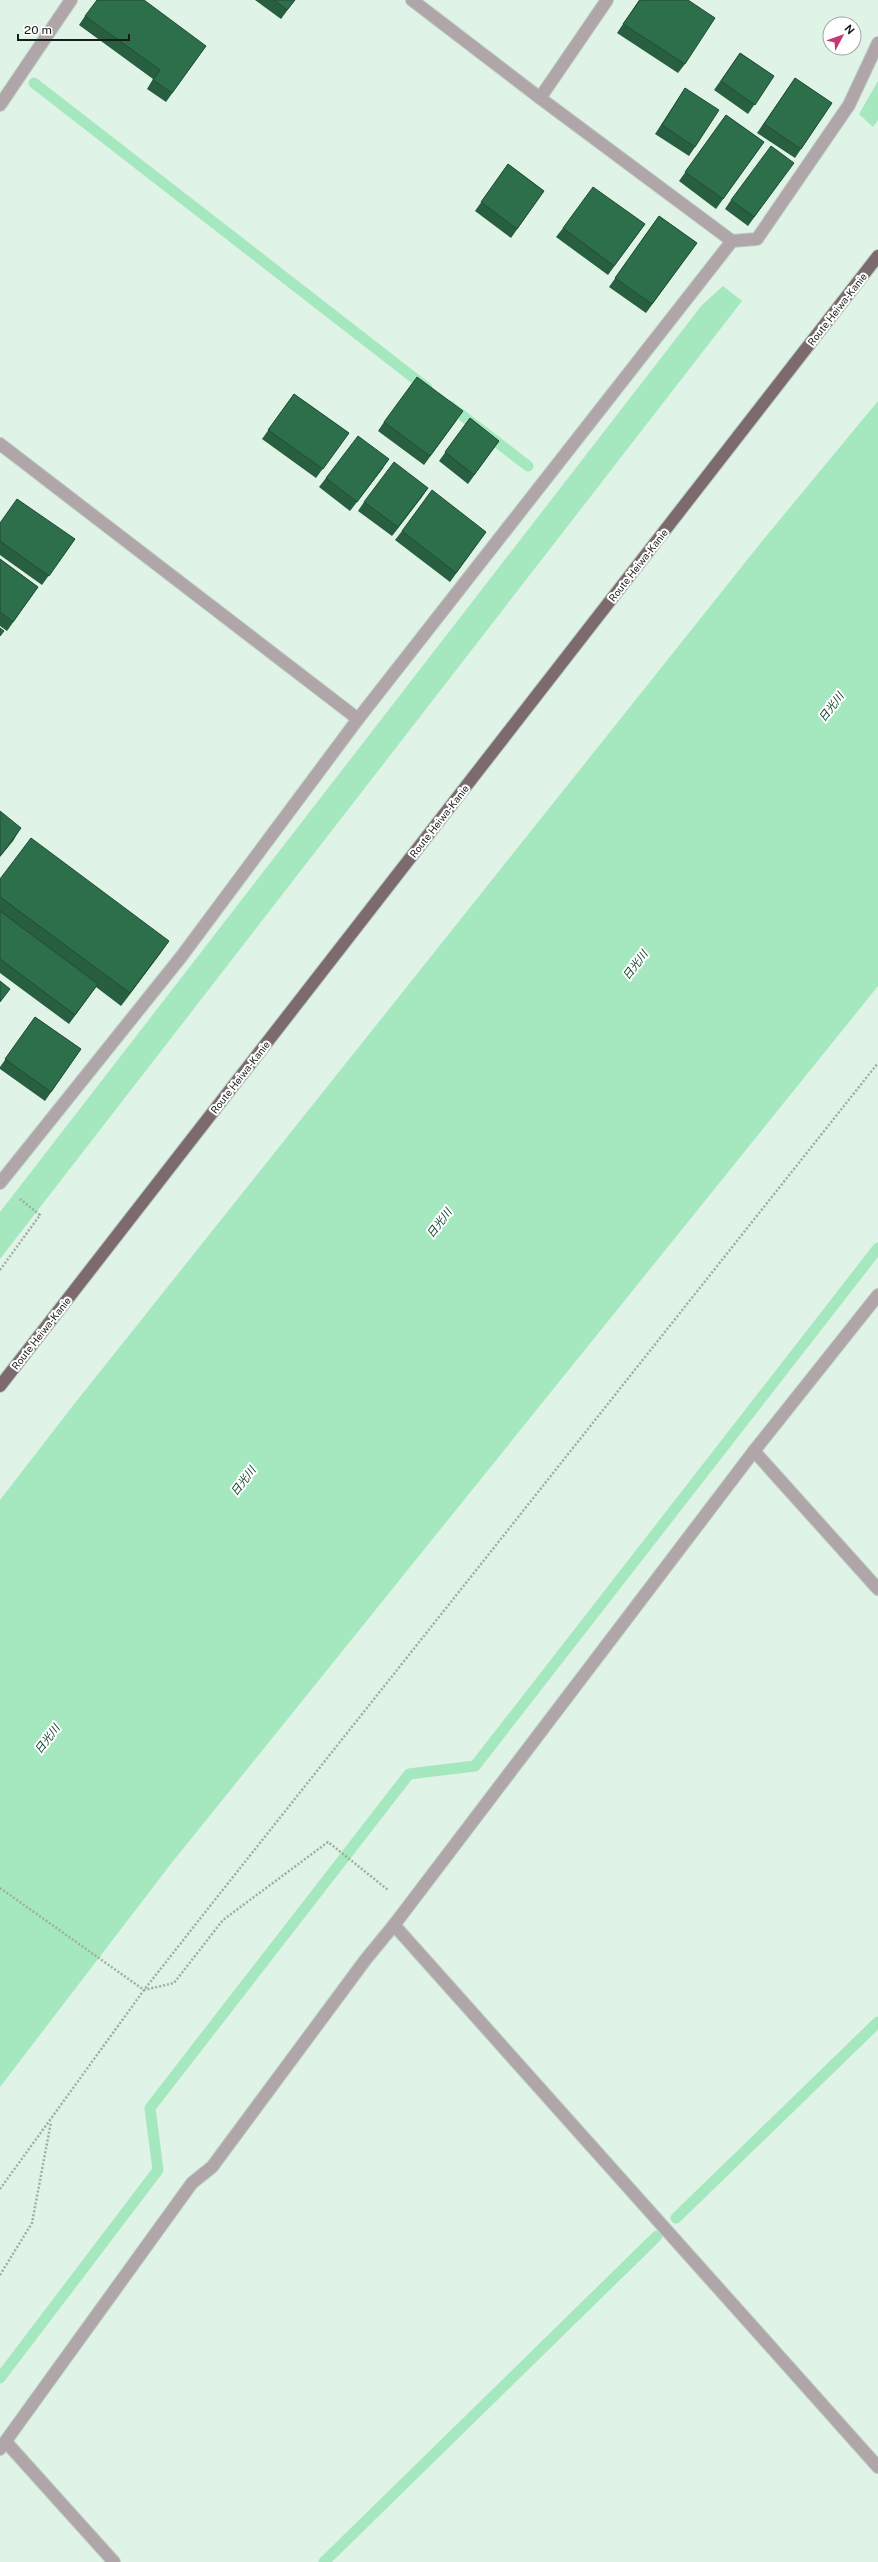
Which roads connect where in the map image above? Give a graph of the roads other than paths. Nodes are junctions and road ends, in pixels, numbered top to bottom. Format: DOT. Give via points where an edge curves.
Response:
graph roads {
  1 [pos="71,0"];
  2 [pos="412,0"];
  3 [pos="606,0"];
  4 [pos="878,43"];
  5 [pos="540,98"];
  6 [pos="0,105"];
  7 [pos="732,241"];
  8 [pos="878,256"];
  9 [pos="0,444"];
  10 [pos="358,719"];
  11 [pos="0,1183"];
  12 [pos="878,1295"];
  13 [pos="0,1386"];
  14 [pos="754,1451"];
  15 [pos="878,1589"];
  16 [pos="394,1925"];
  17 [pos="3,2446"];
  18 [pos="878,2467"];
  19 [pos="114,2562"];
  1 -- 6 [label="street"];
  2 -- 5 [label="street"];
  3 -- 5 [label="street"];
  4 -- 7 [label="street" via="849,105 756,239"];
  5 -- 7 [label="street"];
  7 -- 10 [label="street"];
  8 -- 13 [label="main road, Route Heiwa-Kanie"];
  9 -- 10 [label="street"];
  10 -- 11 [label="street" via="180,957"];
  12 -- 14 [label="street"];
  14 -- 15 [label="street"];
  14 -- 16 [label="street"];
  16 -- 17 [label="street" via="212,2167 192,2183"];
  16 -- 18 [label="street"];
  17 -- 19 [label="street"];
}
